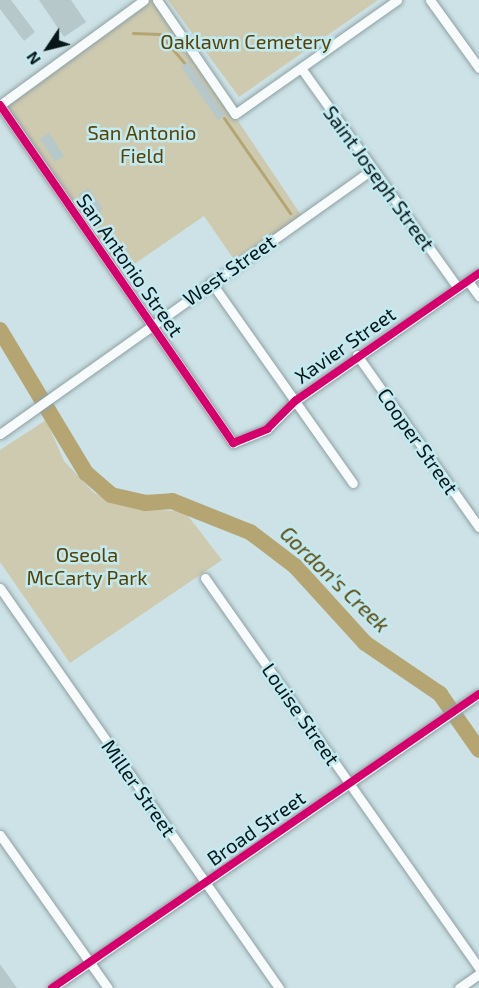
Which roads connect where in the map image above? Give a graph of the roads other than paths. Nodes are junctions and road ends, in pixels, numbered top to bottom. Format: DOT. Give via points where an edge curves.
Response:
graph roads {
  1 [pos="144,0"];
  2 [pos="157,0"];
  3 [pos="397,0"];
  4 [pos="430,0"];
  5 [pos="479,68"];
  6 [pos="300,69"];
  7 [pos="0,105"];
  8 [pos="371,170"];
  9 [pos="479,273"];
  10 [pos="468,280"];
  11 [pos="211,282"];
  12 [pos="458,288"];
  13 [pos="479,296"];
  14 [pos="151,325"];
  15 [pos="357,355"];
  16 [pos="295,401"];
  17 [pos="0,434"];
  18 [pos="233,443"];
  19 [pos="353,483"];
  20 [pos="479,527"];
  21 [pos="205,578"];
  22 [pos="0,588"];
  23 [pos="475,696"];
  24 [pos="350,784"];
  25 [pos="0,835"];
  26 [pos="205,883"];
  27 [pos="90,962"];
  28 [pos="479,968"];
  29 [pos="479,974"];
  30 [pos="52,988"];
  31 [pos="108,988"];
  32 [pos="279,988"];
  33 [pos="459,988"];
  1 -- 7 [label="street"];
  2 -- 6 [label="street" via="235,114"];
  3 -- 6 [label="street"];
  4 -- 5 [label="street"];
  6 -- 8 [label="street, Saint Joseph Street"];
  7 -- 14 [label="street, San Antonio Street"];
  8 -- 11 [label="street, West Street"];
  8 -- 12 [label="street, Saint Joseph Street"];
  9 -- 10 [label="street, Xavier Street"];
  10 -- 12 [label="street, Xavier Street"];
  10 -- 13 [label="street"];
  11 -- 14 [label="street, West Street"];
  11 -- 16 [label="street"];
  12 -- 15 [label="street, Xavier Street"];
  14 -- 17 [label="street, West Street"];
  14 -- 18 [label="street, San Antonio Street"];
  15 -- 16 [label="street, Xavier Street"];
  15 -- 20 [label="street, Cooper Street"];
  16 -- 18 [label="street, Xavier Street" via="267,429"];
  16 -- 19 [label="street"];
  21 -- 24 [label="street, Louise Street"];
  22 -- 26 [label="street, Miller Street"];
  23 -- 24 [label="street, Broad Street"];
  24 -- 26 [label="street, Broad Street"];
  24 -- 28 [label="street, Louise Street"];
  25 -- 27 [label="street"];
  26 -- 27 [label="street, Broad Street"];
  26 -- 32 [label="street, Miller Street"];
  27 -- 30 [label="street, Broad Street"];
  27 -- 31 [label="street"];
  29 -- 33 [label="street"];
}
